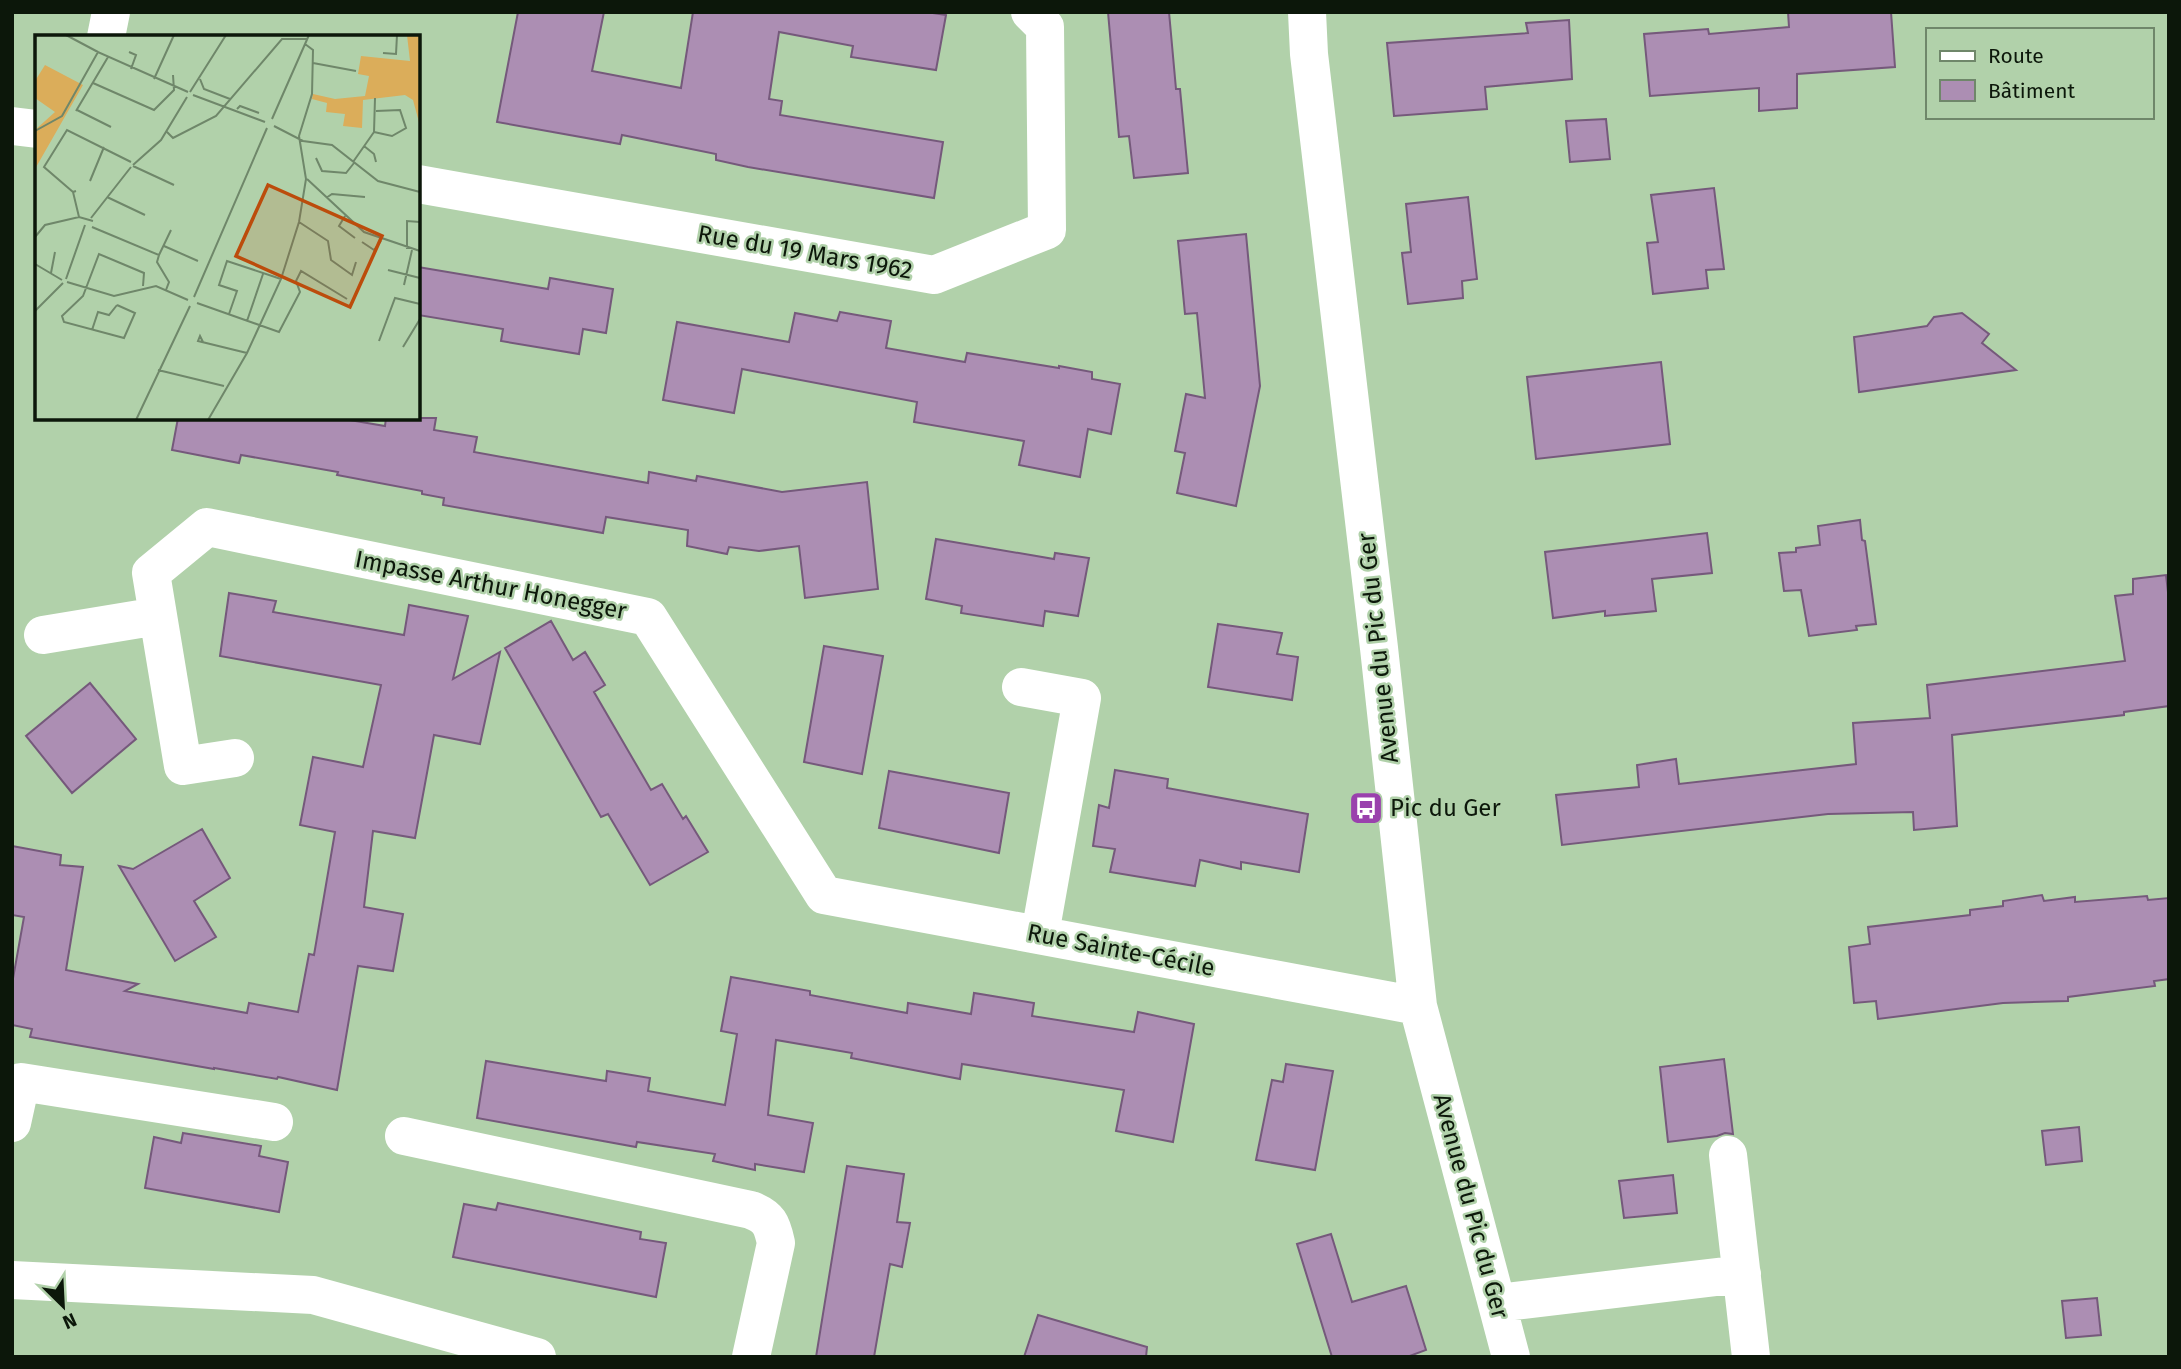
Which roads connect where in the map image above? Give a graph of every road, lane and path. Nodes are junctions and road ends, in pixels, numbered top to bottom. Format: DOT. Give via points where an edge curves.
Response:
graph roads {
  1 [pos="111,12"];
  2 [pos="1030,12"];
  3 [pos="1307,12"];
  4 [pos="106,35"];
  5 [pos="12,127"];
  6 [pos="35,130"];
  7 [pos="420,184"];
  8 [pos="158,616"];
  9 [pos="43,635"];
  10 [pos="1021,687"];
  11 [pos="235,758"];
  12 [pos="824,895"];
  13 [pos="1040,934"];
  14 [pos="1418,1006"];
  15 [pos="274,1122"];
  16 [pos="12,1123"];
  17 [pos="404,1136"];
  18 [pos="1728,1155"];
  19 [pos="1742,1274"];
  20 [pos="12,1280"];
  21 [pos="1497,1303"];
  22 [pos="537,1357"];
  23 [pos="751,1357"];
  24 [pos="1511,1357"];
  25 [pos="1751,1357"];
  1 -- 4 [label="street"];
  2 -- 7 [label="street, Rue du 19 Mars 1962" via="1045,27 1047,230 934,275"];
  3 -- 14 [label="street, Avenue du Pic du Ger"];
  5 -- 6 [label="street"];
  8 -- 9 [label="street"];
  8 -- 11 [label="street, Impasse Arthur Honegger" via="183,766"];
  8 -- 12 [label="street, Impasse Arthur Honegger" via="151,573 207,527 648,617"];
  10 -- 13 [label="street" via="1083,698"];
  12 -- 13 [label="street, Rue Sainte-Cécile"];
  13 -- 14 [label="street, Rue Sainte-Cécile"];
  14 -- 21 [label="street, Avenue du Pic du Ger"];
  15 -- 16 [label="street" via="21,1082"];
  17 -- 23 [label="street" via="762,1214 773,1227 776,1243"];
  18 -- 19 [label="street"];
  19 -- 21 [label="street"];
  19 -- 25 [label="street"];
  20 -- 22 [label="street" via="313,1295"];
  21 -- 24 [label="street, Avenue du Pic du Ger"];
}
